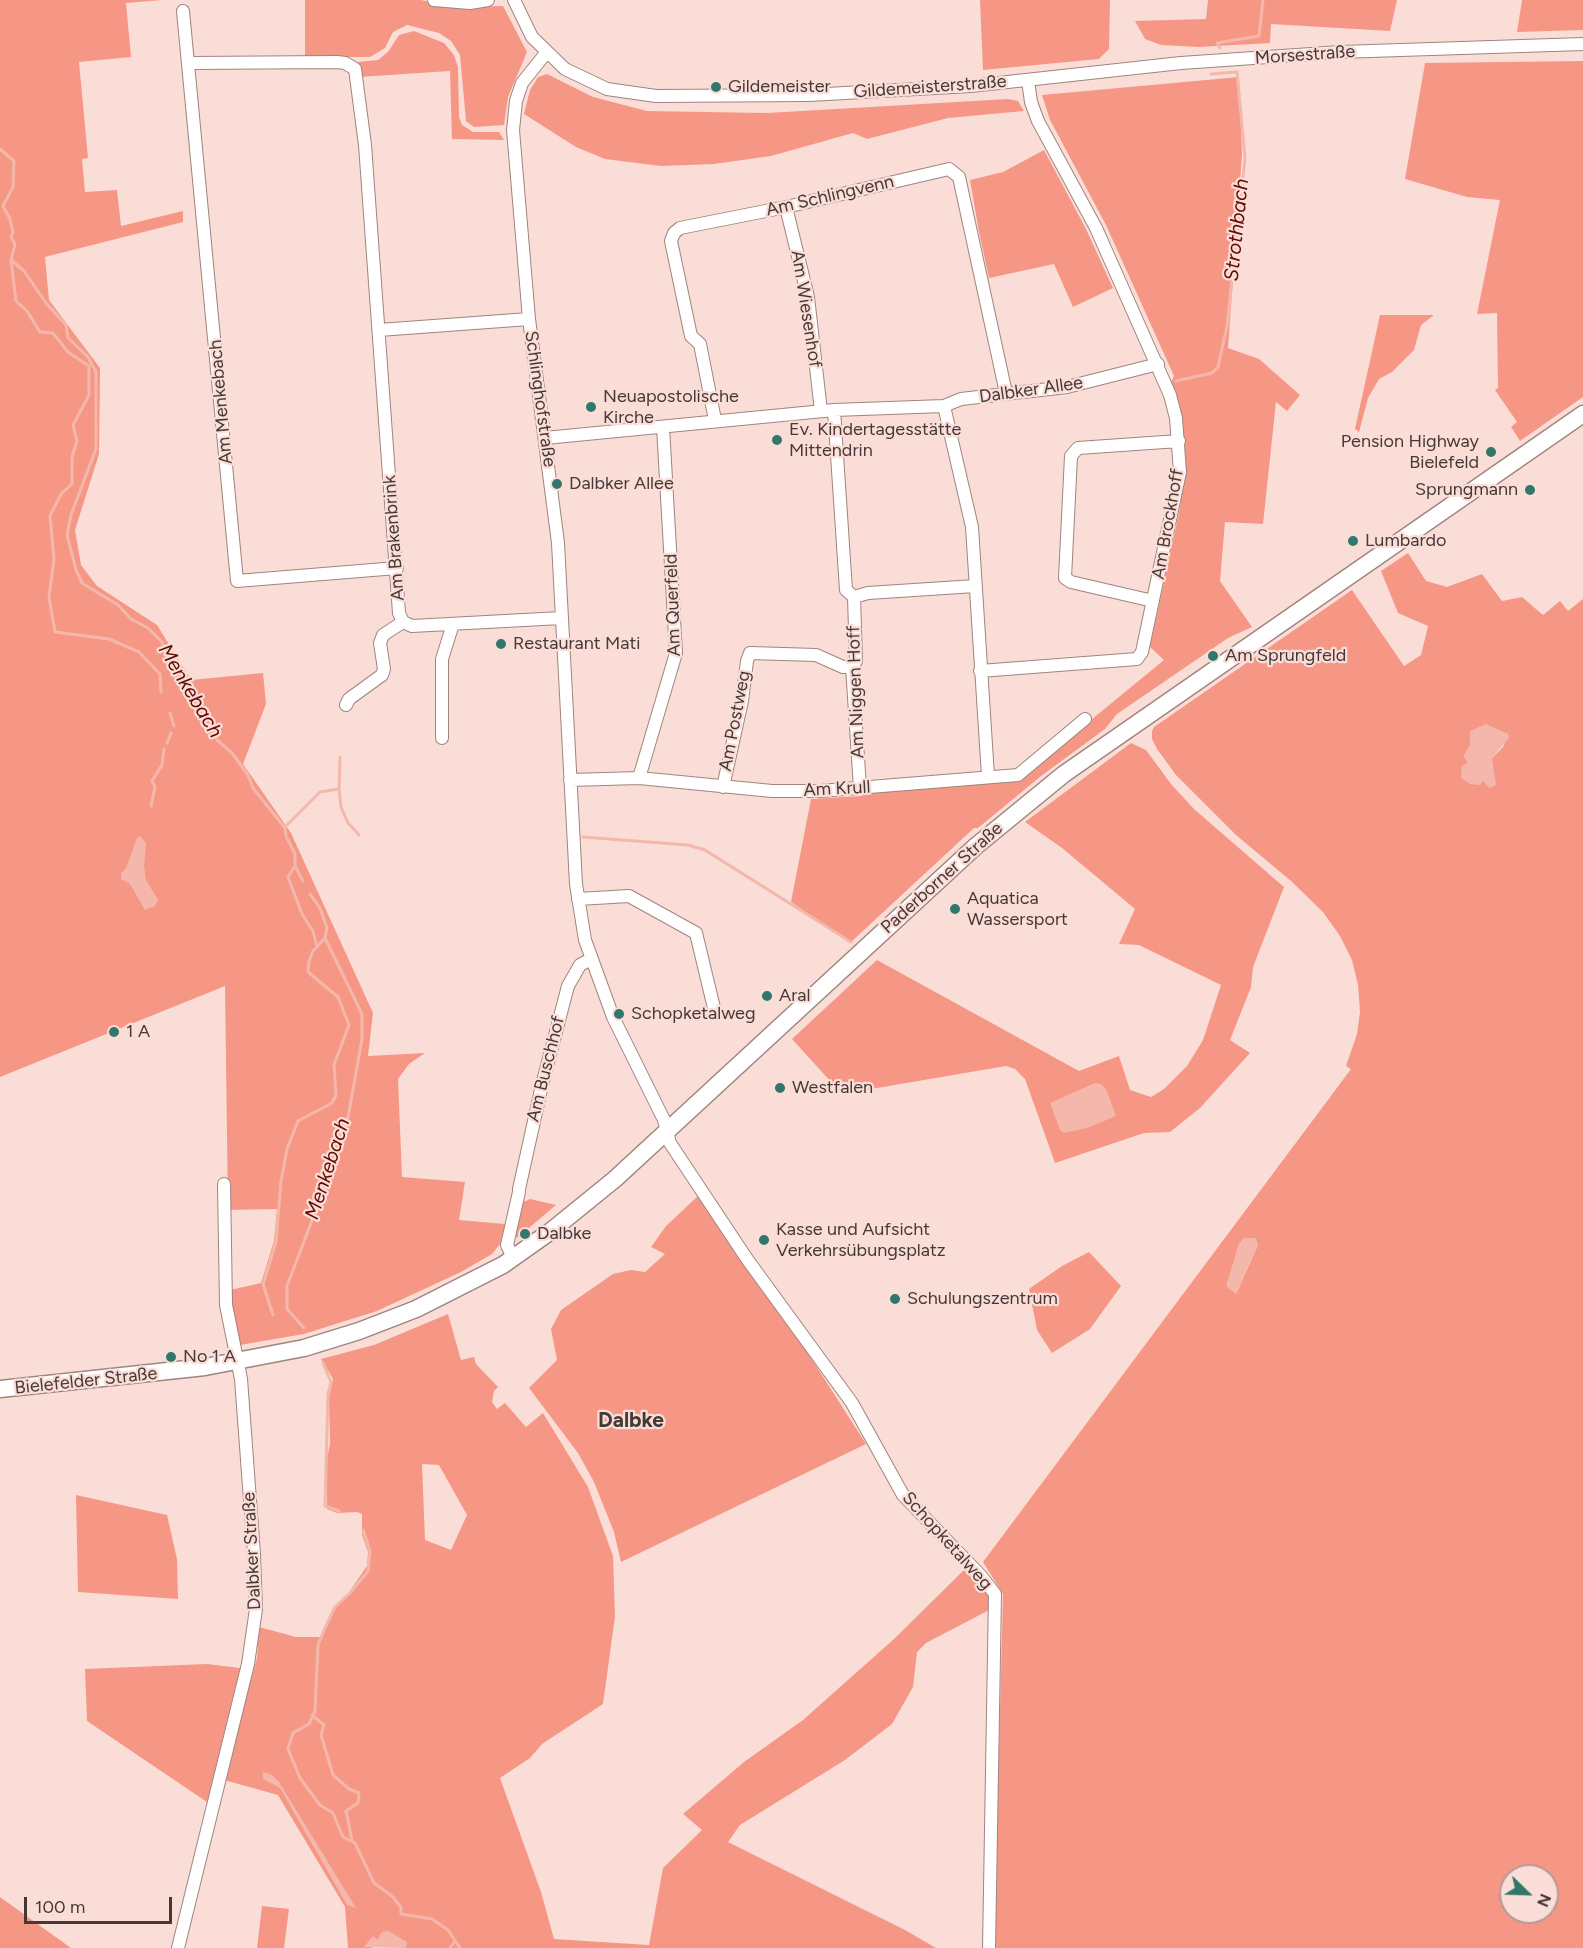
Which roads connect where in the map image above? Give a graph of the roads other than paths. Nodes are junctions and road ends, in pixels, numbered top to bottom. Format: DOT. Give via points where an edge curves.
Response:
graph roads {
  1 [pos="434,0"];
  2 [pos="488,0"];
  3 [pos="514,0"];
  4 [pos="183,11"];
  5 [pos="1583,44"];
  6 [pos="546,53"];
  7 [pos="190,63"];
  8 [pos="1028,81"];
  9 [pos="786,207"];
  10 [pos="529,319"];
  11 [pos="379,330"];
  12 [pos="1158,364"];
  13 [pos="1006,393"];
  14 [pos="944,406"];
  15 [pos="834,410"];
  16 [pos="820,411"];
  17 [pos="1583,414"];
  18 [pos="715,420"];
  19 [pos="663,427"];
  20 [pos="545,438"];
  21 [pos="1179,441"];
  22 [pos="397,568"];
  23 [pos="975,586"];
  24 [pos="854,597"];
  25 [pos="1153,601"];
  26 [pos="561,618"];
  27 [pos="403,622"];
  28 [pos="453,624"];
  29 [pos="852,667"];
  30 [pos="981,671"];
  31 [pos="346,705"];
  32 [pos="1085,719"];
  33 [pos="442,738"];
  34 [pos="988,776"];
  35 [pos="639,778"];
  36 [pos="570,780"];
  37 [pos="723,787"];
  38 [pos="860,788"];
  39 [pos="578,899"];
  40 [pos="591,959"];
  41 [pos="714,1008"];
  42 [pos="667,1132"];
  43 [pos="224,1184"];
  44 [pos="513,1258"];
  45 [pos="314,1346"];
  46 [pos="238,1362"];
  47 [pos="0,1389"];
  48 [pos="178,1948"];
  49 [pos="989,1948"];
  1 -- 2 [label="street"];
  3 -- 6 [label="street, Gildemeisterstraße" via="524,24"];
  4 -- 7 [label="street, Am Menkebach"];
  5 -- 8 [label="street, Morsestraße" via="1340,52 1181,63"];
  6 -- 8 [label="street, Gildemeisterstraße" via="565,69 595,85 656,96 800,95"];
  6 -- 10 [label="street, Schlinghofstraße" via="522,83 514,112 514,157"];
  7 -- 11 [label="street, Am Brakenbrink" via="351,65 356,75 365,145"];
  7 -- 22 [label="street, Am Menkebach" via="237,580"];
  8 -- 12 [label="street, Am Brockhoff" via="1038,121 1091,218"];
  9 -- 13 [label="street, Am Schlingvenn" via="950,169 956,171"];
  9 -- 16 [label="street, Am Wiesenhof" via="808,297"];
  9 -- 18 [label="street, Am Schlingvenn" via="680,228 671,241 691,336 700,344"];
  10 -- 11 [label="street"];
  10 -- 20 [label="street, Schlinghofstraße"];
  11 -- 22 [label="street, Am Brakenbrink"];
  12 -- 13 [label="street, Dalbker Allee" via="1067,387"];
  12 -- 21 [label="street, Am Brockhoff" via="1170,394"];
  13 -- 14 [label="street, Dalbker Allee" via="961,399"];
  14 -- 15 [label="street, Dalbker Allee"];
  14 -- 23 [label="street" via="968,500"];
  15 -- 16 [label="street, Dalbker Allee"];
  15 -- 24 [label="street, Am Niggen Hoff" via="846,590"];
  16 -- 18 [label="street, Dalbker Allee"];
  17 -- 42 [label="main road, Paderborner Straße" via="1064,774 976,846"];
  18 -- 19 [label="street, Dalbker Allee"];
  19 -- 20 [label="street, Dalbker Allee"];
  19 -- 35 [label="street, Am Querfeld" via="676,653"];
  20 -- 26 [label="street, Schlinghofstraße" via="558,543"];
  21 -- 25 [label="street, Am Brockhoff" via="1176,500"];
  21 -- 25 [label="street" via="1078,448 1071,456 1065,578"];
  22 -- 27 [label="street, Am Brakenbrink"];
  23 -- 24 [label="street"];
  23 -- 30 [label="street"];
  24 -- 29 [label="street, Am Niggen Hoff" via="856,661"];
  25 -- 30 [label="street, Am Brockhoff" via="1142,652 1133,661"];
  26 -- 28 [label="street, Am Brakenbrink"];
  26 -- 36 [label="street, Schlinghofstraße"];
  27 -- 28 [label="street, Am Brakenbrink" via="412,626"];
  27 -- 31 [label="street" via="383,635 382,675"];
  28 -- 33 [label="street" via="442,658"];
  29 -- 37 [label="street, Am Postweg" via="816,655 750,653"];
  29 -- 38 [label="street, Am Niggen Hoff"];
  30 -- 34 [label="street"];
  32 -- 34 [label="street, Am Krull" via="1018,775"];
  34 -- 38 [label="street, Am Krull"];
  35 -- 36 [label="street, Am Krull"];
  35 -- 37 [label="street, Am Krull"];
  36 -- 39 [label="street, Schlinghofstraße"];
  37 -- 38 [label="street, Am Krull" via="772,791"];
  39 -- 40 [label="street, Schlinghofstraße"];
  39 -- 41 [label="street" via="629,896 696,933"];
  40 -- 42 [label="street, Schlinghofstraße" via="613,1017"];
  40 -- 44 [label="street, Am Buschhof" via="580,965 568,986 542,1085 507,1245"];
  42 -- 44 [label="main road, Paderborner Straße" via="576,1212"];
  42 -- 49 [label="street, Schopketalweg" via="670,1143 747,1258 852,1403 903,1495 995,1594"];
  43 -- 46 [label="street, Dalbker Straße" via="226,1305"];
  44 -- 45 [label="main road, Paderborner Straße" via="416,1309"];
  45 -- 46 [label="main road, Bielefelder Straße"];
  46 -- 47 [label="main road, Bielefelder Straße"];
  46 -- 48 [label="street, Dalbker Straße" via="255,1560 254,1631"];
}
